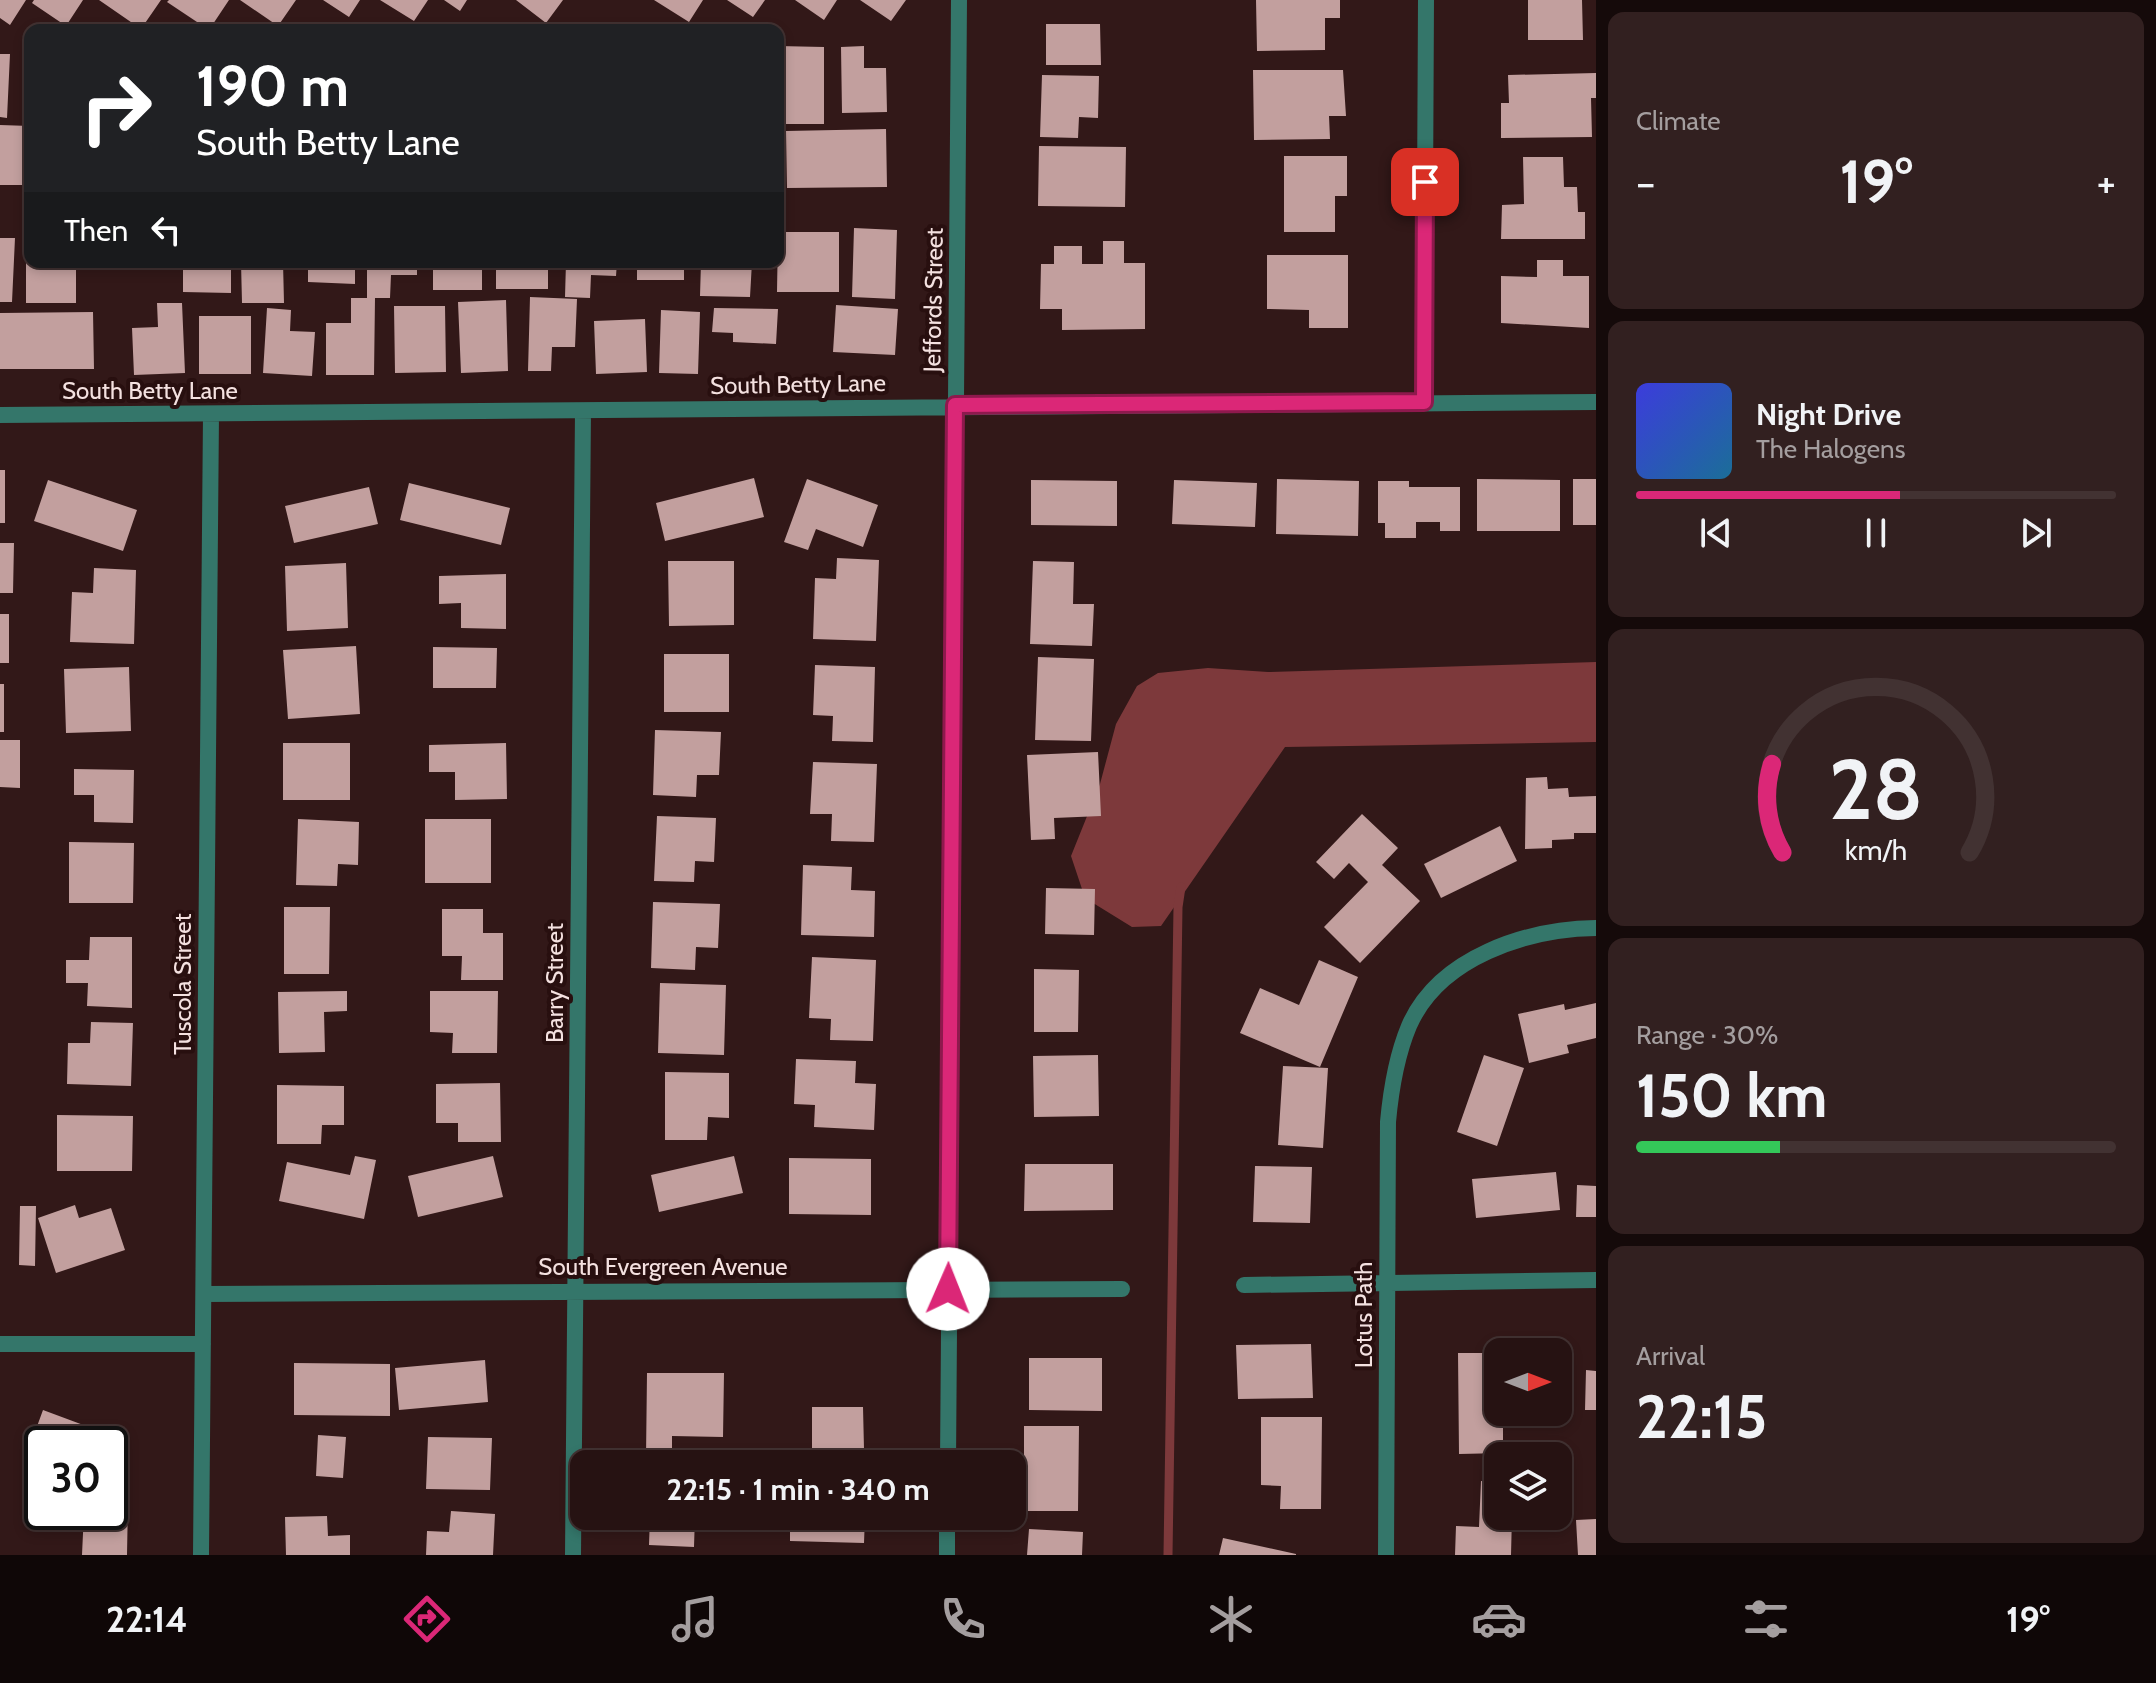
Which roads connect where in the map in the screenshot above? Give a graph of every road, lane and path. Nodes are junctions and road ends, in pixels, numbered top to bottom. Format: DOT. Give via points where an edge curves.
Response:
graph roads {
  1 [pos="959,0"];
  2 [pos="1426,0"];
  3 [pos="1424,402"];
  4 [pos="1596,402"];
  5 [pos="955,405"];
  6 [pos="583,411"];
  7 [pos="211,414"];
  8 [pos="0,415"];
  9 [pos="1596,928"];
  10 [pos="1596,1280"];
  11 [pos="1387,1283"];
  12 [pos="1244,1285"];
  13 [pos="948,1289"];
  14 [pos="1122,1289"];
  15 [pos="576,1291"];
  16 [pos="204,1294"];
  17 [pos="8,1344"];
  18 [pos="203,1344"];
  19 [pos="948,1450"];
  20 [pos="947,1530"];
  21 [pos="201,1555"];
  22 [pos="573,1555"];
  23 [pos="947,1555"];
  24 [pos="1386,1555"];
  1 -- 5 [label="street, Jeffords Street"];
  2 -- 3 [label="street"];
  3 -- 4 [label="street, South Betty Lane"];
  3 -- 5 [label="street, South Betty Lane"];
  5 -- 6 [label="street, South Betty Lane"];
  5 -- 13 [label="street, Jeffords Street"];
  6 -- 7 [label="street, South Betty Lane"];
  6 -- 15 [label="street, Barry Street"];
  7 -- 8 [label="street, South Betty Lane"];
  7 -- 16 [label="street, Tuscola Street"];
  9 -- 11 [label="street, Lotus Path" via="1511,940 1442,980 1410,1023 1393,1076 1388,1122"];
  10 -- 11 [label="street"];
  11 -- 12 [label="street"];
  11 -- 24 [label="street, Lotus Path"];
  13 -- 14 [label="street, South Evergreen Avenue"];
  13 -- 15 [label="street, South Evergreen Avenue"];
  13 -- 19 [label="street, Jeffords Street"];
  15 -- 16 [label="street, South Evergreen Avenue"];
  15 -- 22 [label="street, Barry Street"];
  16 -- 18 [label="street, Tuscola Street"];
  17 -- 18 [label="street"];
  18 -- 21 [label="street, Tuscola Street"];
  20 -- 23 [label="street"];
}
